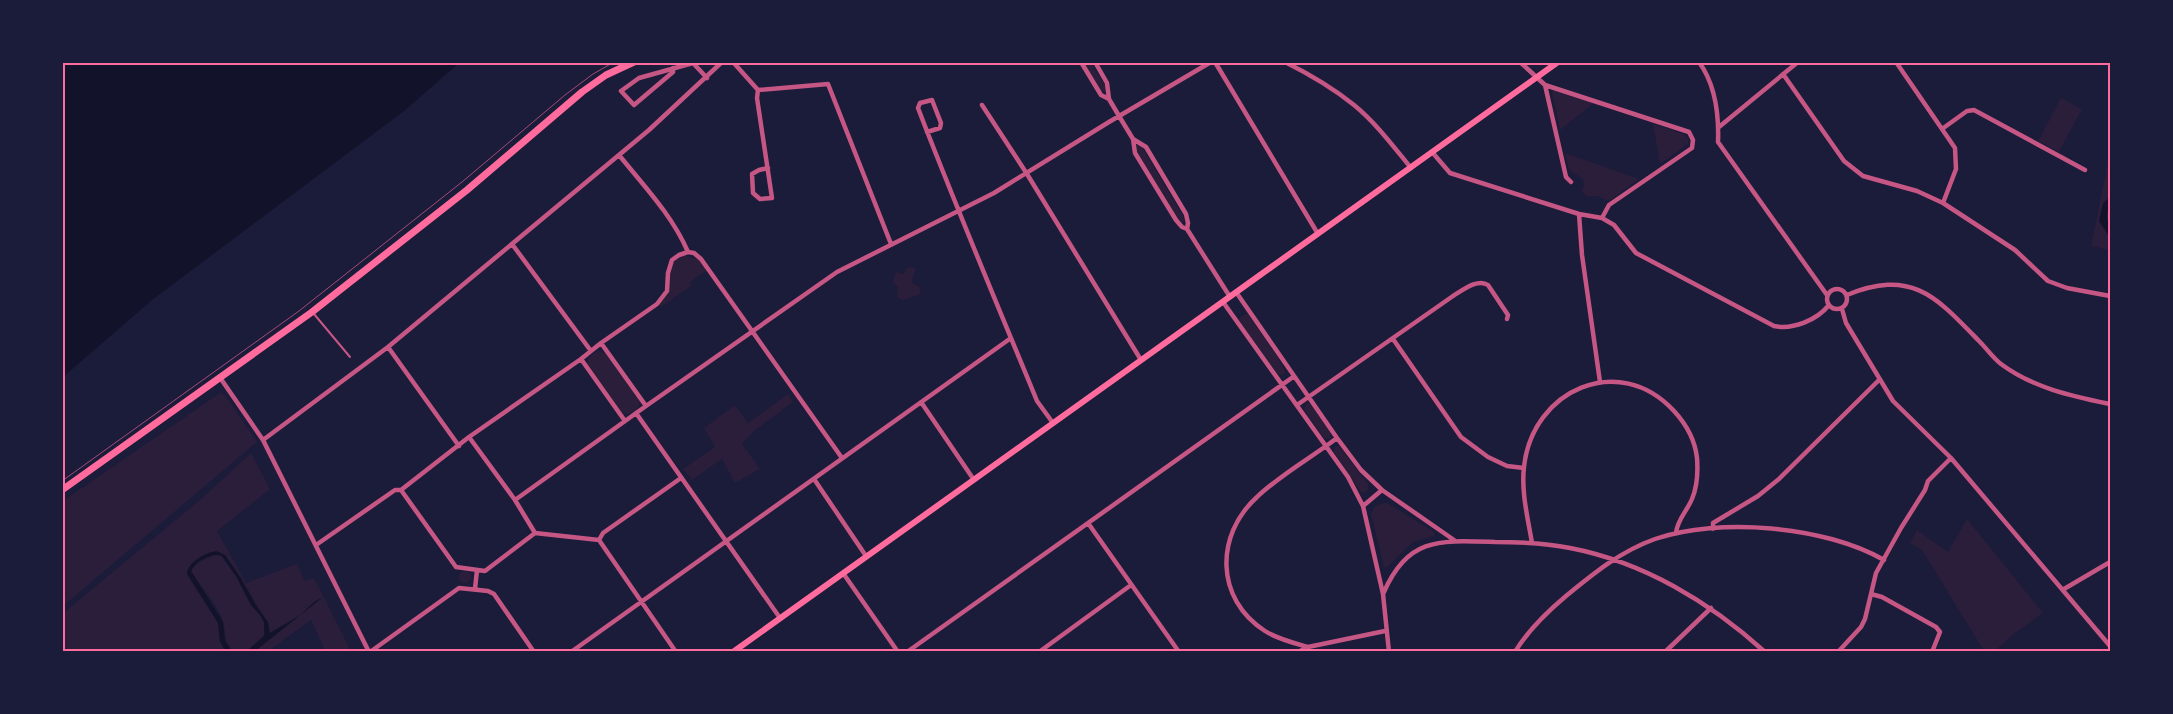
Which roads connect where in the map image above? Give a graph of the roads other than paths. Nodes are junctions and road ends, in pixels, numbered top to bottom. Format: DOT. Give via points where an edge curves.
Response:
graph roads {
  1 [pos="634,62"];
  2 [pos="722,62"];
  3 [pos="733,62"];
  4 [pos="1081,62"];
  5 [pos="1095,62"];
  6 [pos="1211,62"];
  7 [pos="1215,62"];
  8 [pos="1285,62"];
  9 [pos="1520,62"];
  10 [pos="1558,62"];
  11 [pos="1699,62"];
  12 [pos="1798,62"];
  13 [pos="1896,62"];
  14 [pos="673,68"];
  15 [pos="1783,74"];
  16 [pos="1537,77"];
  17 [pos="707,78"];
  18 [pos="1545,85"];
  19 [pos="758,90"];
  20 [pos="1109,99"];
  21 [pos="982,105"];
  22 [pos="1120,116"];
  23 [pos="1718,127"];
  24 [pos="1942,129"];
  25 [pos="927,132"];
  26 [pos="1134,139"];
  27 [pos="1432,152"];
  28 [pos="619,155"];
  29 [pos="768,168"];
  30 [pos="1411,168"];
  31 [pos="2085,170"];
  32 [pos="1027,174"];
  33 [pos="1570,182"];
  34 [pos="1943,202"];
  35 [pos="959,212"];
  36 [pos="1579,214"];
  37 [pos="1602,218"];
  38 [pos="1187,228"];
  39 [pos="1318,234"];
  40 [pos="512,244"];
  41 [pos="891,244"];
  42 [pos="688,252"];
  43 [pos="1820,285"];
  44 [pos="1832,290"];
  45 [pos="1236,292"];
  46 [pos="1827,295"];
  47 [pos="1847,295"];
  48 [pos="2110,296"];
  49 [pos="1230,297"];
  50 [pos="1223,302"];
  51 [pos="1828,305"];
  52 [pos="1842,309"];
  53 [pos="312,312"];
  54 [pos="1506,319"];
  55 [pos="752,331"];
  56 [pos="1012,338"];
  57 [pos="1393,339"];
  58 [pos="602,342"];
  59 [pos="388,347"];
  60 [pos="591,351"];
  61 [pos="350,357"];
  62 [pos="581,360"];
  63 [pos="1141,360"];
  64 [pos="1293,377"];
  65 [pos="220,379"];
  66 [pos="1880,380"];
  67 [pos="1600,382"];
  68 [pos="1282,384"];
  69 [pos="1307,397"];
  70 [pos="921,402"];
  71 [pos="2110,404"];
  72 [pos="1297,405"];
  73 [pos="646,406"];
  74 [pos="636,413"];
  75 [pos="625,421"];
  76 [pos="1053,423"];
  77 [pos="469,437"];
  78 [pos="1337,438"];
  79 [pos="263,440"];
  80 [pos="459,446"];
  81 [pos="1326,447"];
  82 [pos="842,458"];
  83 [pos="1951,458"];
  84 [pos="1524,468"];
  85 [pos="681,478"];
  86 [pos="814,479"];
  87 [pos="974,480"];
  88 [pos="62,490"];
  89 [pos="401,490"];
  90 [pos="1382,490"];
  91 [pos="515,500"];
  92 [pos="1363,506"];
  93 [pos="1088,523"];
  94 [pos="1713,529"];
  95 [pos="536,533"];
  96 [pos="1676,533"];
  97 [pos="600,540"];
  98 [pos="1454,540"];
  99 [pos="726,542"];
  100 [pos="1532,543"];
  101 [pos="316,545"];
  102 [pos="866,556"];
  103 [pos="1613,559"];
  104 [pos="1884,560"];
  105 [pos="2110,562"];
  106 [pos="477,570"];
  107 [pos="843,574"];
  108 [pos="1131,585"];
  109 [pos="475,590"];
  110 [pos="2064,590"];
  111 [pos="1383,594"];
  112 [pos="1871,594"];
  113 [pos="641,602"];
  114 [pos="1711,608"];
  115 [pos="780,618"];
  116 [pos="1386,631"];
  117 [pos="2110,646"];
  118 [pos="1308,647"];
  119 [pos="1177,650"];
  120 [pos="370,652"];
  121 [pos="534,652"];
  122 [pos="571,652"];
  123 [pos="676,652"];
  124 [pos="733,652"];
  125 [pos="898,652"];
  126 [pos="907,652"];
  127 [pos="1039,652"];
  128 [pos="1171,652"];
  129 [pos="1298,652"];
  130 [pos="1389,652"];
  131 [pos="1515,652"];
  132 [pos="1665,652"];
  133 [pos="1765,652"];
  134 [pos="1838,652"];
  135 [pos="1932,652"];
  1 -- 53 [label="main road" via="606,75 582,92 468,190"];
  2 -- 17 [label="street"];
  3 -- 19 [label="street"];
  4 -- 20 [label="street" via="1101,95"];
  5 -- 20 [label="street" via="1107,83"];
  6 -- 22 [label="street"];
  7 -- 39 [label="street"];
  8 -- 30 [label="street" via="1354,105"];
  9 -- 16 [label="street"];
  10 -- 16 [label="main road"];
  11 -- 23 [label="street" via="1711,86"];
  12 -- 15 [label="street"];
  13 -- 24 [label="street"];
  14 -- 14 [label="street" via="639,78 622,91 634,105 674,72"];
  14 -- 17 [label="street" via="693,63"];
  15 -- 23 [label="street"];
  15 -- 34 [label="street" via="1852,169"];
  16 -- 18 [label="street"];
  16 -- 27 [label="main road"];
  17 -- 28 [label="street"];
  18 -- 33 [label="street" via="1566,177"];
  18 -- 37 [label="street" via="1690,132 1692,148 1609,205"];
  19 -- 29 [label="street"];
  19 -- 41 [label="street" via="828,84"];
  20 -- 22 [label="street"];
  21 -- 32 [label="street"];
  22 -- 26 [label="street"];
  22 -- 32 [label="street"];
  23 -- 43 [label="street" via="1718,142"];
  24 -- 31 [label="street" via="1967,111 1974,110"];
  24 -- 34 [label="street" via="1955,148 1957,158"];
  25 -- 25 [label="street" via="918,108 920,103 932,100 941,123 940,128"];
  25 -- 35 [label="street"];
  26 -- 38 [label="street" via="1135,154 1176,220"];
  26 -- 38 [label="street" via="1146,147 1161,172 1186,214"];
  27 -- 30 [label="main road"];
  27 -- 36 [label="street" via="1450,173"];
  28 -- 40 [label="street"];
  28 -- 42 [label="street" via="664,210"];
  29 -- 29 [label="street" via="772,198 760,199 753,193 752,174"];
  30 -- 39 [label="main road"];
  32 -- 35 [label="street"];
  32 -- 63 [label="street"];
  34 -- 48 [label="street" via="2015,250 2048,280 2067,288"];
  35 -- 41 [label="street"];
  35 -- 56 [label="street"];
  36 -- 37 [label="street"];
  36 -- 67 [label="street"];
  37 -- 51 [label="street" via="1614,225 1636,252 1774,326 1786,328 1802,324"];
  38 -- 49 [label="street"];
  39 -- 45 [label="main road"];
  40 -- 59 [label="street"];
  40 -- 60 [label="street"];
  41 -- 55 [label="street" via="837,272"];
  42 -- 55 [label="street" via="701,259"];
  42 -- 58 [label="street" via="672,260 666,291 657,304"];
  43 -- 44 [label="street"];
  43 -- 46 [label="street"];
  44 -- 46 [label="street"];
  44 -- 47 [label="street" via="1840,289"];
  45 -- 49 [label="main road"];
  45 -- 64 [label="street"];
  46 -- 51 [label="street"];
  47 -- 52 [label="street"];
  47 -- 71 [label="street" via="1879,285 1916,289 1939,301 2000,363 2026,380 2056,392"];
  49 -- 50 [label="main road"];
  50 -- 63 [label="main road"];
  50 -- 68 [label="street"];
  51 -- 52 [label="street"];
  52 -- 66 [label="street" via="1846,324"];
  53 -- 61 [label="lane"];
  53 -- 65 [label="main road"];
  54 -- 57 [label="street" via="1508,315 1488,285 1478,282"];
  55 -- 73 [label="street"];
  55 -- 82 [label="street"];
  56 -- 70 [label="street"];
  56 -- 76 [label="street" via="1037,402"];
  57 -- 69 [label="street"];
  57 -- 84 [label="street" via="1461,437 1488,457 1508,466"];
  58 -- 60 [label="street"];
  58 -- 73 [label="street"];
  59 -- 79 [label="street"];
  59 -- 80 [label="street"];
  60 -- 62 [label="street"];
  62 -- 75 [label="street"];
  62 -- 77 [label="street"];
  63 -- 76 [label="main road"];
  64 -- 68 [label="street"];
  64 -- 69 [label="street"];
  65 -- 79 [label="street"];
  65 -- 88 [label="main road"];
  66 -- 83 [label="street" via="1893,401"];
  66 -- 94 [label="street" via="1779,479 1713,523"];
  67 -- 84 [label="street" via="1582,387 1549,408 1535,428"];
  67 -- 96 [label="street" via="1626,384 1649,391 1666,402 1691,434 1698,474 1692,498"];
  68 -- 72 [label="street"];
  68 -- 93 [label="street"];
  69 -- 72 [label="street"];
  69 -- 78 [label="street"];
  70 -- 82 [label="street"];
  70 -- 87 [label="street"];
  72 -- 81 [label="street"];
  73 -- 74 [label="street"];
  74 -- 75 [label="street"];
  74 -- 85 [label="street"];
  75 -- 91 [label="street"];
  76 -- 87 [label="main road"];
  77 -- 80 [label="street"];
  77 -- 91 [label="street"];
  78 -- 81 [label="street"];
  78 -- 90 [label="street"];
  79 -- 101 [label="street"];
  80 -- 89 [label="street"];
  81 -- 92 [label="street" via="1348,477"];
  81 -- 118 [label="street" via="1256,497 1232,528 1226,548 1230,588 1249,618 1265,631"];
  82 -- 86 [label="street"];
  83 -- 104 [label="street" via="1928,481"];
  83 -- 110 [label="street"];
  84 -- 100 [label="street" via="1525,504"];
  85 -- 97 [label="street" via="603,533"];
  85 -- 99 [label="street"];
  86 -- 99 [label="street"];
  86 -- 102 [label="street"];
  87 -- 102 [label="main road"];
  89 -- 101 [label="street" via="394,490"];
  89 -- 106 [label="street" via="456,566"];
  90 -- 92 [label="street"];
  90 -- 98 [label="street"];
  91 -- 95 [label="street"];
  92 -- 111 [label="street"];
  93 -- 108 [label="street"];
  93 -- 126 [label="street"];
  94 -- 96 [label="street"];
  94 -- 104 [label="street" via="1793,530 1868,550"];
  95 -- 97 [label="street"];
  95 -- 106 [label="street" via="485,571"];
  96 -- 103 [label="street"];
  97 -- 113 [label="street"];
  98 -- 100 [label="street"];
  98 -- 111 [label="street" via="1428,545 1414,552 1390,578"];
  99 -- 113 [label="street"];
  99 -- 115 [label="street"];
  100 -- 103 [label="street"];
  101 -- 120 [label="street"];
  102 -- 107 [label="main road"];
  103 -- 114 [label="street" via="1684,591"];
  103 -- 131 [label="street" via="1535,625"];
  104 -- 112 [label="street" via="1876,572"];
  105 -- 110 [label="street"];
  106 -- 109 [label="street"];
  107 -- 115 [label="main road"];
  107 -- 125 [label="street"];
  108 -- 119 [label="street"];
  108 -- 127 [label="street"];
  109 -- 120 [label="street" via="459,588"];
  109 -- 121 [label="street" via="494,594"];
  110 -- 117 [label="street"];
  111 -- 116 [label="street"];
  112 -- 134 [label="street" via="1861,627"];
  112 -- 135 [label="street" via="1936,627 1940,636"];
  113 -- 122 [label="street"];
  113 -- 123 [label="street"];
  114 -- 132 [label="street"];
  114 -- 133 [label="street"];
  115 -- 124 [label="main road"];
  116 -- 118 [label="street"];
  116 -- 130 [label="street"];
  118 -- 129 [label="street"];
  119 -- 128 [label="street"];
}
